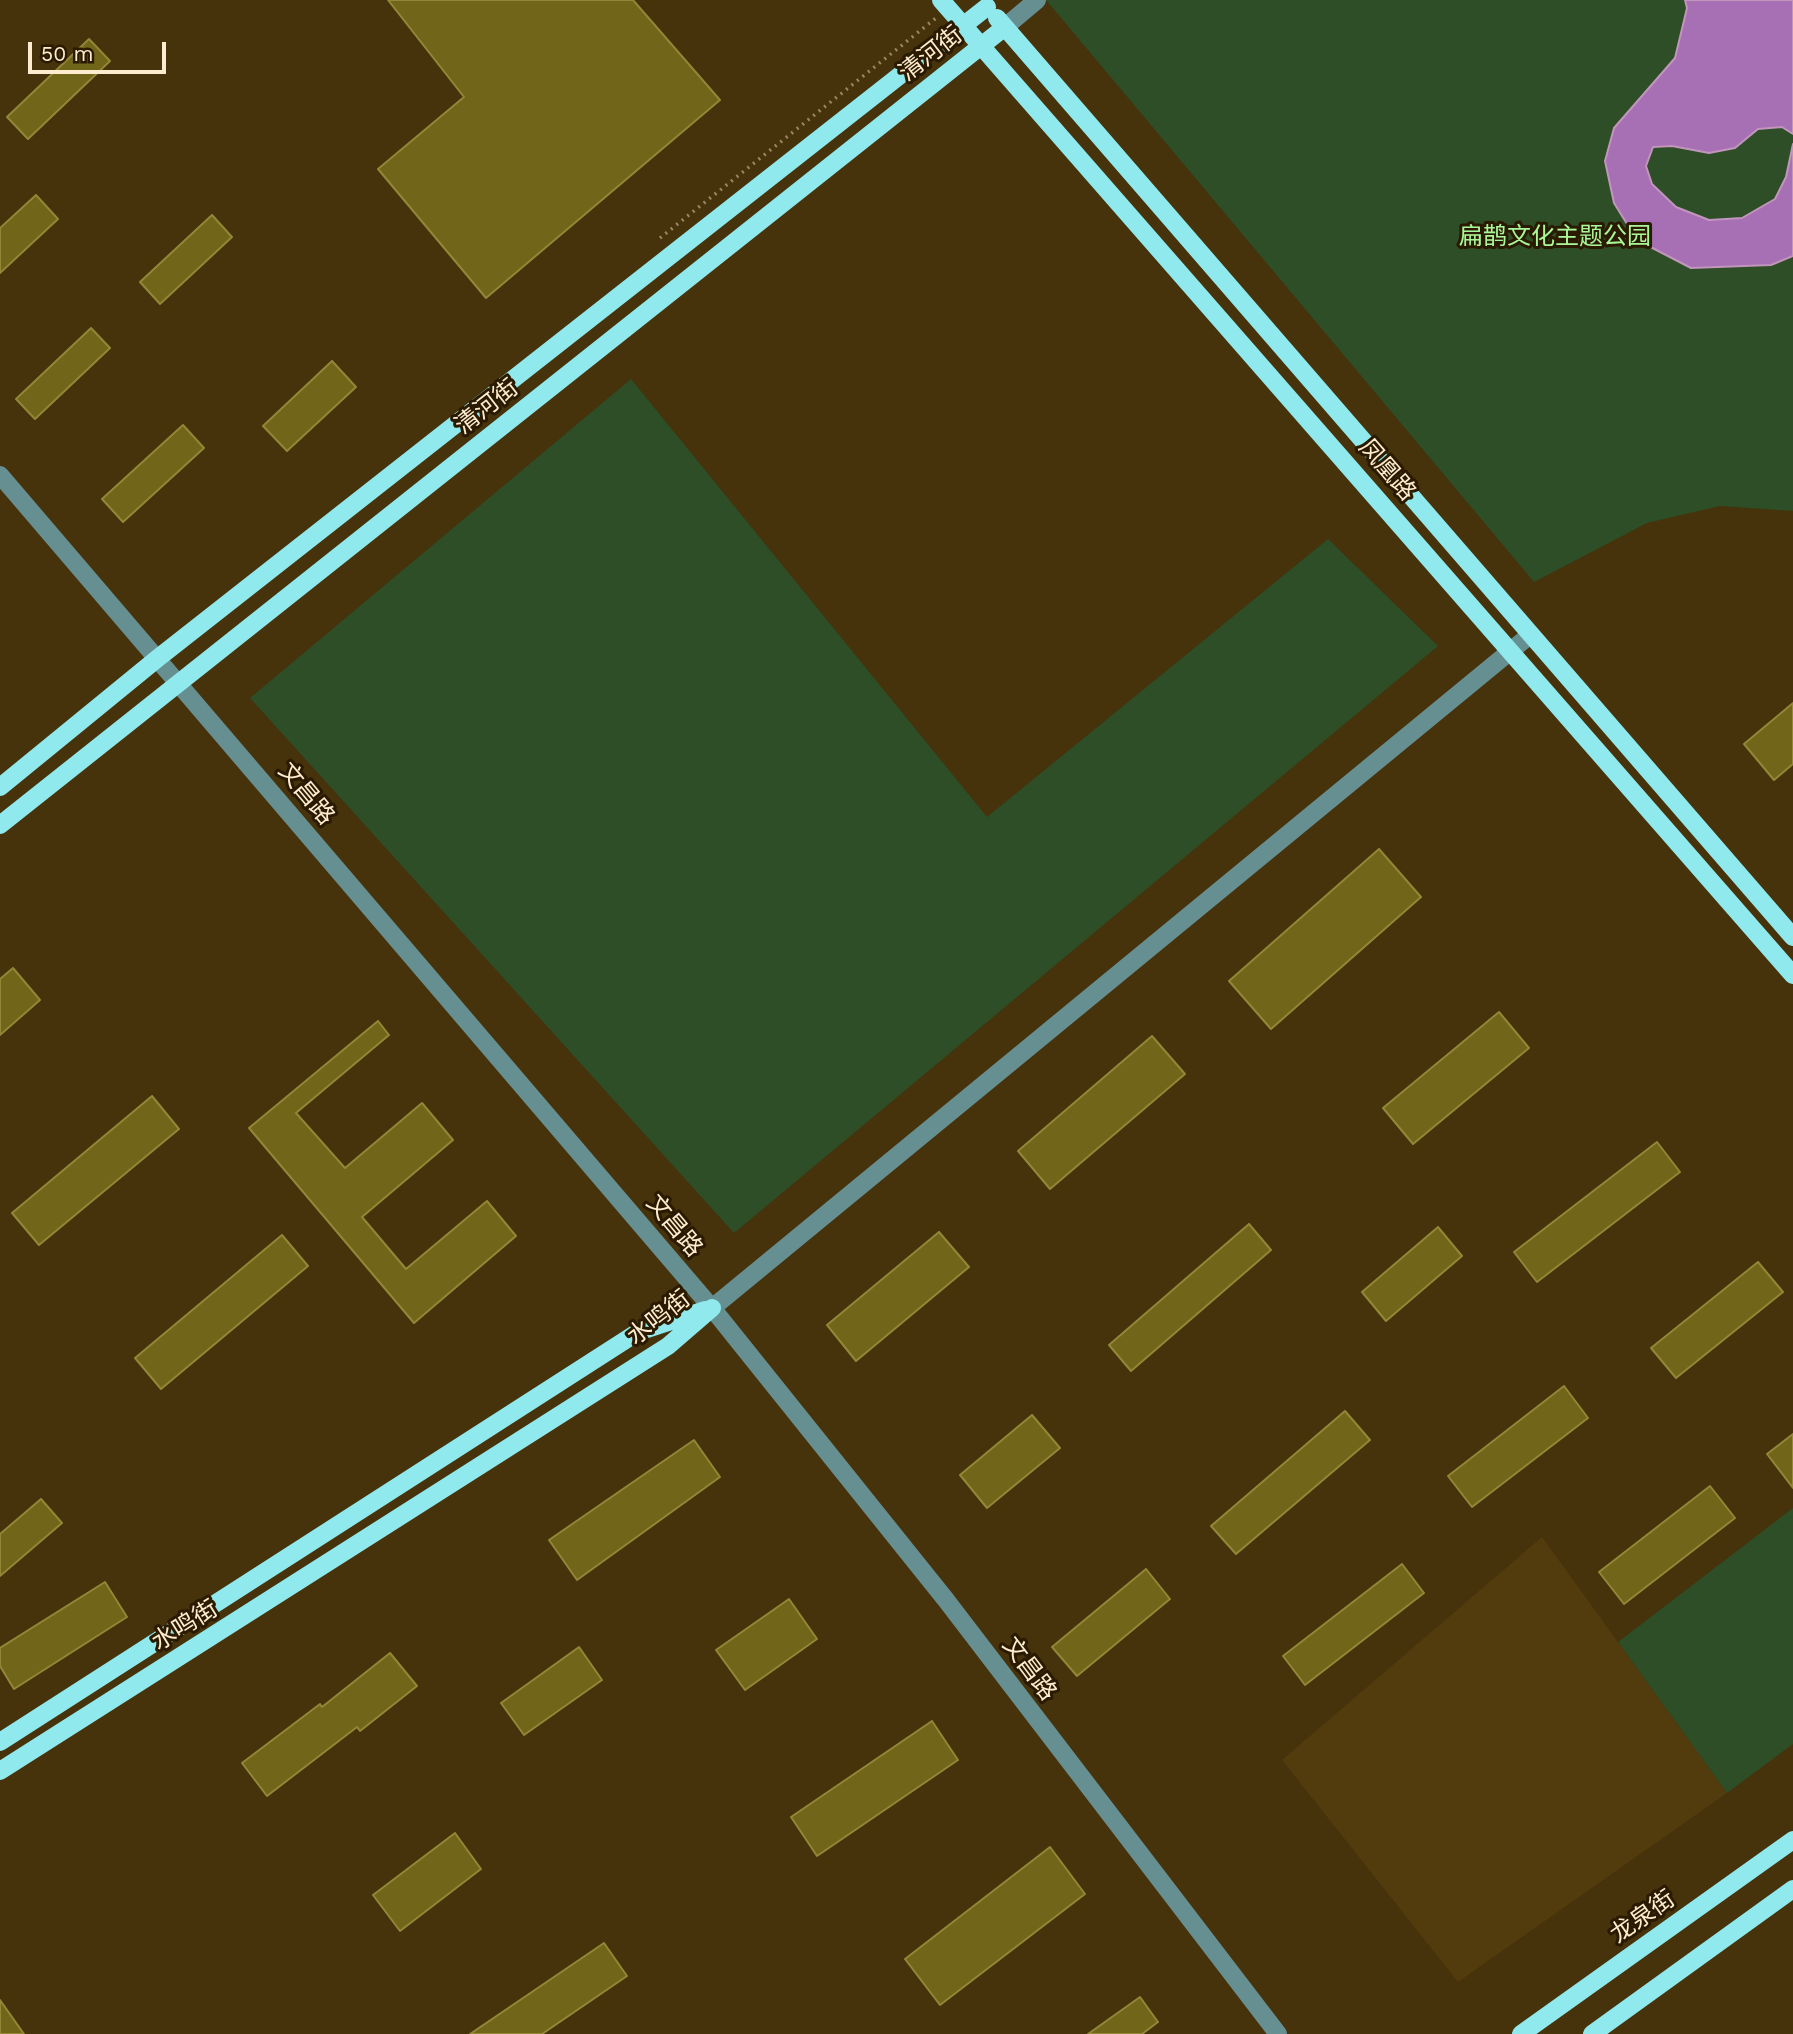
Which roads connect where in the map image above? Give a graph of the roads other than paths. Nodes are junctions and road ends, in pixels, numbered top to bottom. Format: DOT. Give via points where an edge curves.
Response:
graph roads {
  1 [pos="941,0"];
  2 [pos="1037,0"];
  3 [pos="988,2"];
  4 [pos="964,26"];
  5 [pos="1005,27"];
  6 [pos="982,46"];
  7 [pos="0,475"];
  8 [pos="1530,635"];
  9 [pos="1512,650"];
  10 [pos="158,659"];
  11 [pos="179,683"];
  12 [pos="0,787"];
  13 [pos="0,825"];
  14 [pos="1793,937"];
  15 [pos="1793,975"];
  16 [pos="712,1308"];
  17 [pos="0,1742"];
  18 [pos="0,1771"];
  19 [pos="1793,1840"];
  20 [pos="1793,1889"];
  21 [pos="1278,2034"];
  22 [pos="1521,2034"];
  23 [pos="1592,2034"];
  1 -- 4 [label="main road, 凤凰路"];
  2 -- 5 [label="street"];
  3 -- 4 [label="main road, 清河街"];
  3 -- 5 [label="main road, 凤凰路"];
  4 -- 6 [label="main road, 凤凰路"];
  4 -- 10 [label="main road, 清河街"];
  5 -- 6 [label="main road, 清河街"];
  5 -- 8 [label="main road, 凤凰路"];
  6 -- 9 [label="main road, 凤凰路"];
  6 -- 11 [label="main road, 清河街"];
  7 -- 10 [label="street, 文昌路"];
  8 -- 9 [label="street"];
  8 -- 14 [label="main road, 凤凰路"];
  9 -- 15 [label="main road, 凤凰路"];
  9 -- 16 [label="street"];
  10 -- 11 [label="street, 文昌路"];
  10 -- 12 [label="main road, 清河街"];
  11 -- 13 [label="main road, 清河街"];
  11 -- 16 [label="street, 文昌路"];
  16 -- 17 [label="main road, 水鸣街" via="638,1332"];
  16 -- 18 [label="main road, 水鸣街" via="668,1346"];
  16 -- 21 [label="street, 文昌路" via="946,1600"];
  19 -- 22 [label="main road, 龙泉街"];
  20 -- 23 [label="main road"];
}
